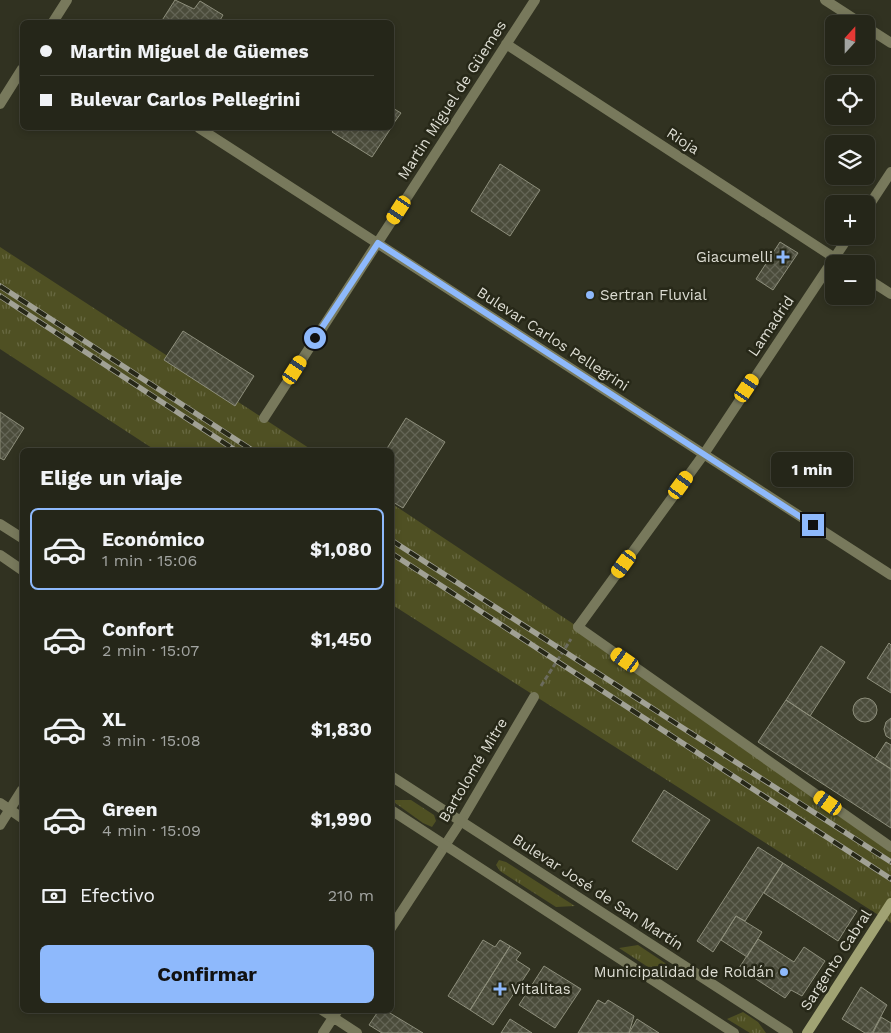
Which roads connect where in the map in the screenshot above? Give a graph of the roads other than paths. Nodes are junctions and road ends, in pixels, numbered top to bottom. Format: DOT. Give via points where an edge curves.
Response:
graph roads {
  1 [pos="68,0"];
  2 [pos="535,0"];
  3 [pos="825,0"];
  4 [pos="848,15"];
  5 [pos="54,20"];
  6 [pos="875,33"];
  7 [pos="891,43"];
  8 [pos="506,44"];
  9 [pos="20,72"];
  10 [pos="0,104"];
  11 [pos="202,130"];
  12 [pos="891,172"];
  13 [pos="875,196"];
  14 [pos="378,243"];
  15 [pos="829,255"];
  16 [pos="825,272"];
  17 [pos="875,284"];
  18 [pos="891,294"];
  19 [pos="264,418"];
  20 [pos="704,454"];
  21 [pos="0,524"];
  22 [pos="20,537"];
  23 [pos="0,555"];
  24 [pos="20,569"];
  25 [pos="891,575"];
  26 [pos="534,697"];
  27 [pos="394,778"];
  28 [pos="20,793"];
  29 [pos="0,803"];
  30 [pos="10,810"];
  31 [pos="394,812"];
  32 [pos="20,817"];
  33 [pos="461,821"];
  34 [pos="0,825"];
  35 [pos="445,845"];
  36 [pos="891,847"];
  37 [pos="891,903"];
  38 [pos="394,923"];
  39 [pos="336,1014"];
  40 [pos="323,1033"];
  41 [pos="357,1033"];
  42 [pos="734,1033"];
  43 [pos="788,1033"];
  44 [pos="807,1033"];
  1 -- 5 [label="street"];
  2 -- 8 [label="street, Martin Miguel de Güemes"];
  3 -- 4 [label="street"];
  6 -- 7 [label="street"];
  8 -- 14 [label="street, Martin Miguel de Güemes"];
  8 -- 15 [label="street, Rioja"];
  9 -- 10 [label="street"];
  11 -- 14 [label="street, Bulevar Carlos Pellegrini"];
  12 -- 13 [label="street"];
  14 -- 19 [label="street, Martin Miguel de Güemes"];
  14 -- 20 [label="street, Bulevar Carlos Pellegrini"];
  16 -- 20 [label="street, Lamadrid"];
  17 -- 18 [label="street"];
  20 -- 25 [label="street, Bulevar Carlos Pellegrini"];
  20 -- 36 [label="street, Lamadrid" via="578,627"];
  21 -- 22 [label="street"];
  23 -- 24 [label="street"];
  26 -- 33 [label="street, Bartolomé Mitre"];
  27 -- 33 [label="street, Bulevar José de San Martín"];
  28 -- 30 [label="street"];
  29 -- 30 [label="street"];
  30 -- 32 [label="street"];
  30 -- 34 [label="street"];
  31 -- 35 [label="street"];
  33 -- 35 [label="street, Bartolomé Mitre"];
  33 -- 43 [label="street, Bulevar José de San Martín"];
  35 -- 38 [label="street, Bartolomé Mitre"];
  35 -- 42 [label="street"];
  37 -- 44 [label="main road, Sargento Cabral"];
  39 -- 40 [label="street"];
  39 -- 41 [label="street"];
}
